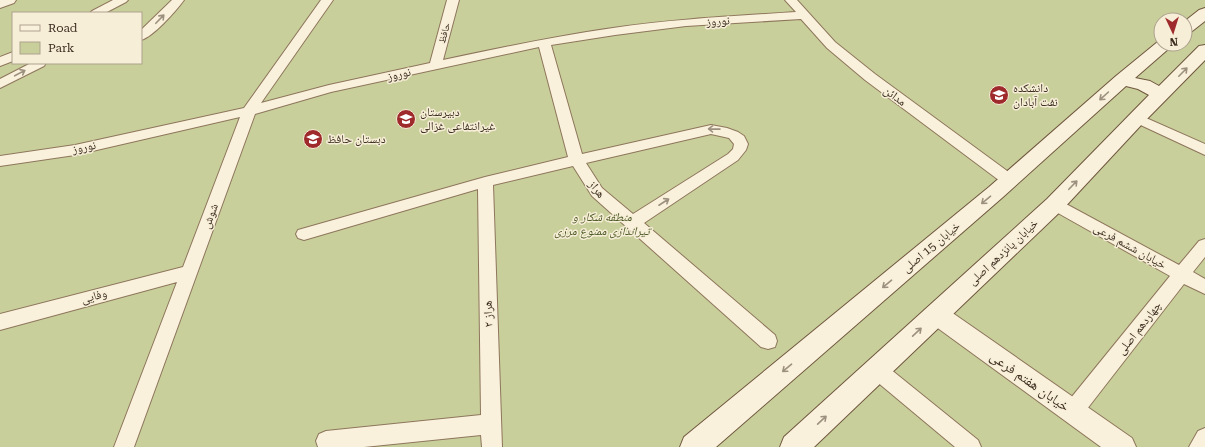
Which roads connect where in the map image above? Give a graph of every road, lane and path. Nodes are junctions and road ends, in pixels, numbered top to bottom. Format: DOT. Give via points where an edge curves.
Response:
graph roads {
  1 [pos="9,0"];
  2 [pos="122,0"];
  3 [pos="178,0"];
  4 [pos="327,0"];
  5 [pos="453,0"];
  6 [pos="791,0"];
  7 [pos="0,4"];
  8 [pos="98,12"];
  9 [pos="1205,13"];
  10 [pos="803,15"];
  11 [pos="1193,23"];
  12 [pos="142,35"];
  13 [pos="544,42"];
  14 [pos="1156,52"];
  15 [pos="1203,53"];
  16 [pos="12,56"];
  17 [pos="0,62"];
  18 [pos="38,64"];
  19 [pos="436,66"];
  20 [pos="1122,80"];
  21 [pos="0,84"];
  22 [pos="1161,94"];
  23 [pos="249,111"];
  24 [pos="1137,118"];
  25 [pos="1205,150"];
  26 [pos="576,159"];
  27 [pos="0,161"];
  28 [pos="1009,180"];
  29 [pos="484,182"];
  30 [pos="1055,204"];
  31 [pos="632,223"];
  32 [pos="304,234"];
  33 [pos="1205,245"];
  34 [pos="189,272"];
  35 [pos="1182,274"];
  36 [pos="1205,287"];
  37 [pos="936,314"];
  38 [pos="0,322"];
  39 [pos="768,341"];
  40 [pos="877,370"];
  41 [pos="1073,411"];
  42 [pos="491,424"];
  43 [pos="1205,438"];
  44 [pos="326,441"];
  45 [pos="124,447"];
  46 [pos="492,447"];
  47 [pos="694,447"];
  48 [pos="794,447"];
  49 [pos="971,447"];
  50 [pos="1123,447"];
  51 [pos="1199,447"];
  1 -- 7 [label="street"];
  2 -- 8 [label="street"];
  12 -- 3 [label="street, one-way"];
  4 -- 23 [label="street, شوش"];
  5 -- 19 [label="street, حافظ"];
  6 -- 10 [label="street, مدائن"];
  9 -- 11 [label="main road"];
  10 -- 13 [label="street, نوروز" via="686,23"];
  10 -- 28 [label="street, مدائن" via="831,45 870,77"];
  13 -- 19 [label="street, نوروز"];
  13 -- 26 [label="street, هراز"];
  14 -- 20 [label="main road, خیابان 15 اصلی"];
  22 -- 15 [label="main road, خیابان پانزدهم اصلی, one-way"];
  16 -- 17 [label="street"];
  21 -- 18 [label="street, one-way"];
  19 -- 23 [label="street, نوروز" via="330,89"];
  20 -- 22 [label="main road" via="1144,85"];
  20 -- 28 [label="main road, خیابان 15 اصلی, one-way"];
  22 -- 24 [label="main road, خیابان پانزدهم اصلی"];
  23 -- 27 [label="street, نوروز" via="75,150"];
  23 -- 34 [label="street, شوش"];
  24 -- 25 [label="street"];
  30 -- 24 [label="main road, خیابان پانزدهم اصلی, one-way"];
  26 -- 29 [label="street"];
  26 -- 31 [label="street, هراز" via="597,192"];
  31 -- 26 [label="street, one-way" via="738,153 740,143 737,138 726,131 711,129"];
  28 -- 47 [label="main road, خیابان 15 اصلی, one-way"];
  29 -- 32 [label="street"];
  29 -- 42 [label="street, هراز ۲"];
  30 -- 35 [label="street, خیابان ششم فرعی"];
  30 -- 37 [label="main road, خیابان پانزدهم اصلی"];
  31 -- 39 [label="street, هراز"];
  33 -- 35 [label="street, چهاردهم اصلی"];
  34 -- 38 [label="street, وفایی"];
  34 -- 45 [label="street, شوش"];
  35 -- 36 [label="street, خیابان ششم فرعی"];
  35 -- 41 [label="street, چهاردهم اصلی"];
  40 -- 37 [label="main road, خیابان پانزدهم اصلی, one-way"];
  37 -- 41 [label="street, خیابان هفتم فرعی"];
  48 -- 40 [label="main road, خیابان پانزدهم اصلی, one-way"];
  40 -- 49 [label="street"];
  41 -- 50 [label="street, خیابان هفتم فرعی"];
  42 -- 44 [label="street"];
  42 -- 46 [label="street, هراز ۲"];
  43 -- 51 [label="street"];
}
